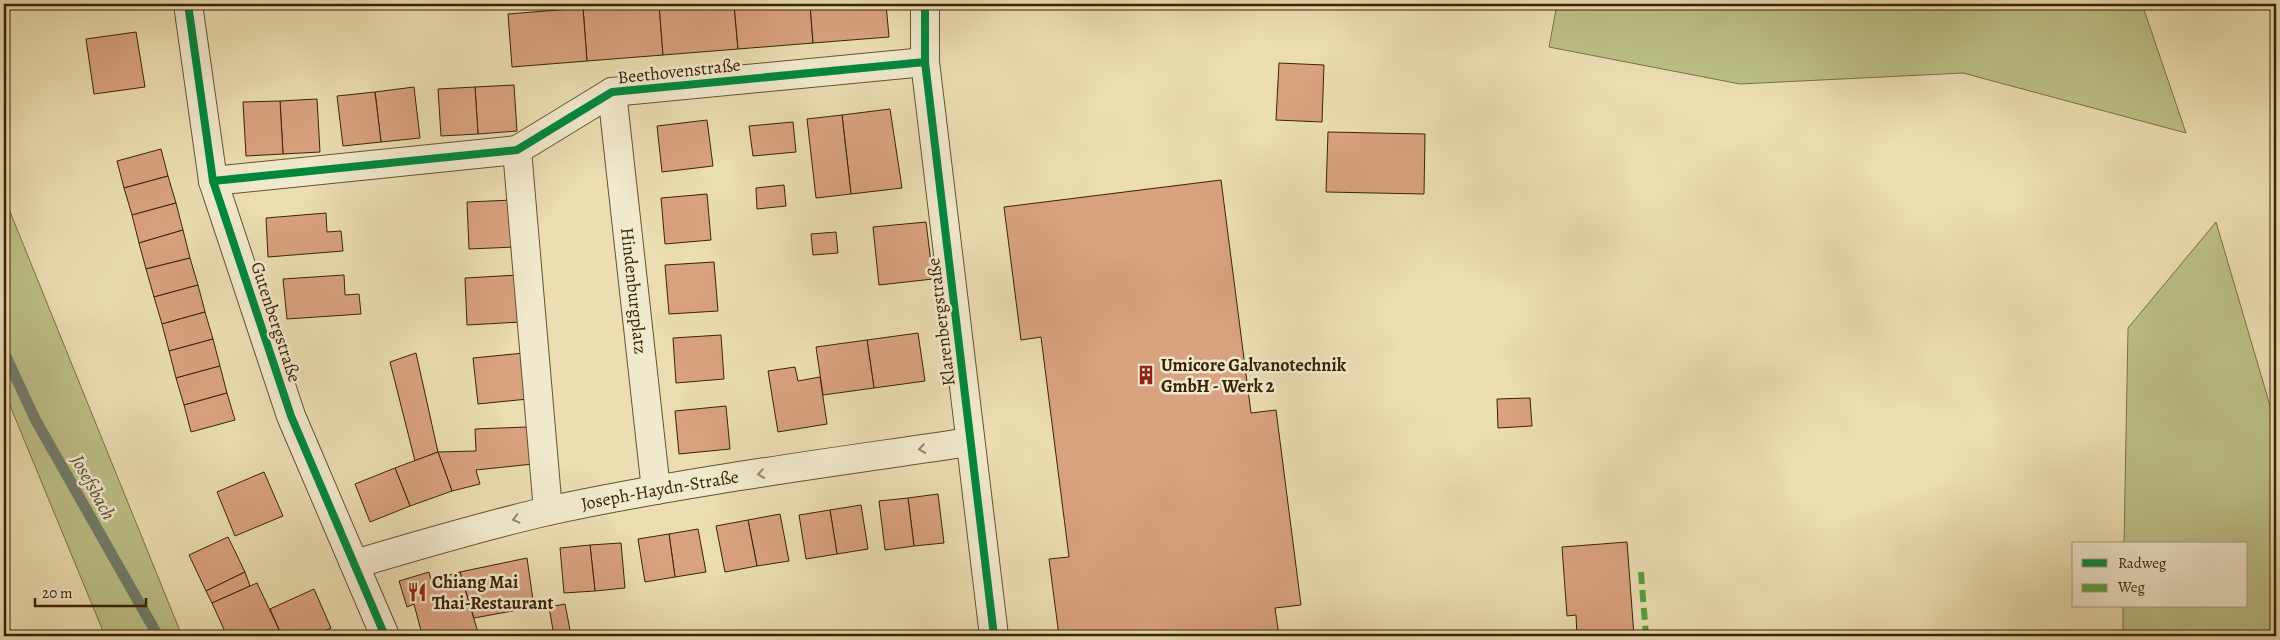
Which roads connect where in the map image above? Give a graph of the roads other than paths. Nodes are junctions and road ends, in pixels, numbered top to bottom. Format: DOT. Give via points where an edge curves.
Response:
graph roads {
  1 [pos="188,4"];
  2 [pos="925,4"];
  3 [pos="924,62"];
  4 [pos="612,92"];
  5 [pos="517,150"];
  6 [pos="213,181"];
  7 [pos="970,442"];
  8 [pos="656,490"];
  9 [pos="548,511"];
  10 [pos="355,564"];
  11 [pos="385,636"];
  12 [pos="994,636"];
  1 -- 6 [label="street, Gutenbergstraße"];
  2 -- 3 [label="street, Klarenbergstraße"];
  3 -- 4 [label="street, Beethovenstraße"];
  3 -- 7 [label="street, Klarenbergstraße"];
  4 -- 5 [label="street, Beethovenstraße"];
  4 -- 8 [label="street, Hindenburgplatz"];
  5 -- 6 [label="street, Beethovenstraße"];
  5 -- 9 [label="street"];
  6 -- 10 [label="street, Gutenbergstraße" via="291,416"];
  7 -- 8 [label="street, Joseph-Haydn-Straße, one-way"];
  7 -- 12 [label="street, Klarenbergstraße"];
  8 -- 9 [label="street, Joseph-Haydn-Straße"];
  9 -- 10 [label="street, Joseph-Haydn-Straße, one-way"];
  10 -- 11 [label="street, Gutenbergstraße"];
}
